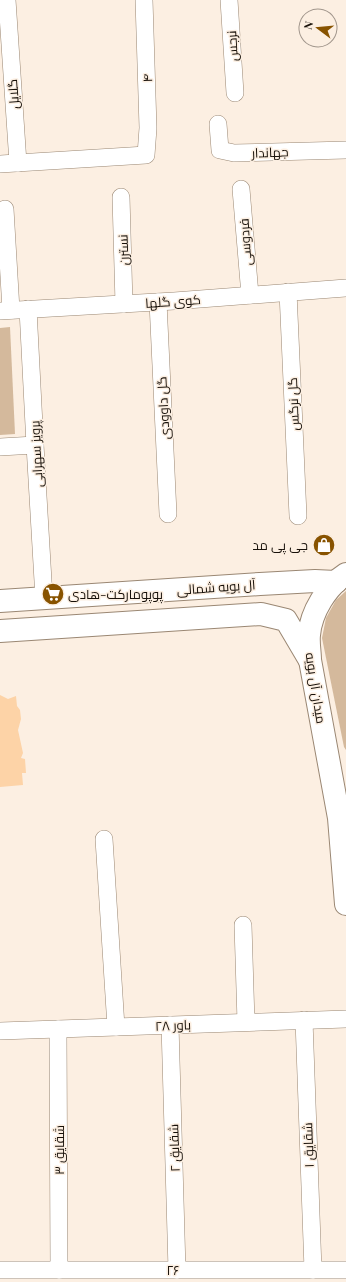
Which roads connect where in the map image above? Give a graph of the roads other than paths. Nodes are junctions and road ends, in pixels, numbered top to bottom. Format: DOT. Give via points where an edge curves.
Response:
graph roads {
  1 [pos="7,0"];
  2 [pos="144,0"];
  3 [pos="229,0"];
  4 [pos="235,93"];
  5 [pos="218,124"];
  6 [pos="346,150"];
  7 [pos="18,163"];
  8 [pos="0,164"];
  9 [pos="241,189"];
  10 [pos="121,197"];
  11 [pos="5,208"];
  12 [pos="346,288"];
  13 [pos="288,292"];
  14 [pos="250,295"];
  15 [pos="158,302"];
  16 [pos="124,304"];
  17 [pos="28,309"];
  18 [pos="6,311"];
  19 [pos="35,445"];
  20 [pos="0,447"];
  21 [pos="168,514"];
  22 [pos="298,516"];
  23 [pos="341,578"];
  24 [pos="44,598"];
  25 [pos="0,602"];
  26 [pos="0,631"];
  27 [pos="310,660"];
  28 [pos="338,776"];
  29 [pos="104,839"];
  30 [pos="346,904"];
  31 [pos="243,925"];
  32 [pos="346,1019"];
  33 [pos="304,1020"];
  34 [pos="246,1022"];
  35 [pos="0,1024"];
  36 [pos="170,1025"];
  37 [pos="116,1027"];
  38 [pos="58,1029"];
  39 [pos="0,1031"];
  40 [pos="0,1270"];
  41 [pos="59,1270"];
  42 [pos="177,1270"];
  43 [pos="312,1270"];
  44 [pos="346,1270"];
  45 [pos="23,1276"];
  46 [pos="144,1276"];
  1 -- 7 [label="street, گلایل"];
  2 -- 7 [label="street, ۴" via="148,128 146,155"];
  3 -- 4 [label="street, نرجس"];
  5 -- 6 [label="street, جهاندار" via="220,150 234,153"];
  7 -- 8 [label="street"];
  9 -- 14 [label="street, فردوسی"];
  10 -- 16 [label="street, نسترن"];
  11 -- 18 [label="street"];
  12 -- 13 [label="street, کوی گلها"];
  13 -- 14 [label="street, کوی گلها"];
  13 -- 22 [label="street, گل نرگس"];
  14 -- 15 [label="street, کوی گلها"];
  15 -- 16 [label="street, کوی گلها"];
  15 -- 21 [label="street, گل داوودی"];
  16 -- 17 [label="street, کوی گلها"];
  17 -- 18 [label="street, کوی گلها"];
  17 -- 19 [label="street, پرویز سهرابی"];
  19 -- 20 [label="street"];
  19 -- 24 [label="street, پرویز سهرابی"];
  23 -- 24 [label="main road, آل بویه شمالی"];
  23 -- 27 [label="main road, میدان آل بویه" via="326,594 313,619 309,635"];
  24 -- 25 [label="main road, آل بویه شمالی"];
  26 -- 27 [label="main road" via="261,614 286,620"];
  27 -- 28 [label="main road, میدان آل بویه"];
  28 -- 30 [label="main road, میدان آل بویه"];
  29 -- 37 [label="street"];
  31 -- 34 [label="street"];
  32 -- 33 [label="street, باور ۲۸"];
  33 -- 34 [label="street, باور ۲۸"];
  33 -- 43 [label="street, شقایق ۱"];
  34 -- 36 [label="street, باور ۲۸"];
  35 -- 39 [label="street"];
  36 -- 37 [label="street, باور ۲۸"];
  36 -- 42 [label="street, شقایق ۲"];
  37 -- 38 [label="street, باور ۲۸"];
  38 -- 39 [label="street, باور ۲۸"];
  38 -- 41 [label="street, شقایق ۳"];
  40 -- 45 [label="street, ۲۶"];
  41 -- 45 [label="street, ۲۶"];
  41 -- 46 [label="street, ۲۶"];
  42 -- 43 [label="street, ۲۶"];
  42 -- 46 [label="street, ۲۶"];
  43 -- 44 [label="street, ۲۶"];
}
